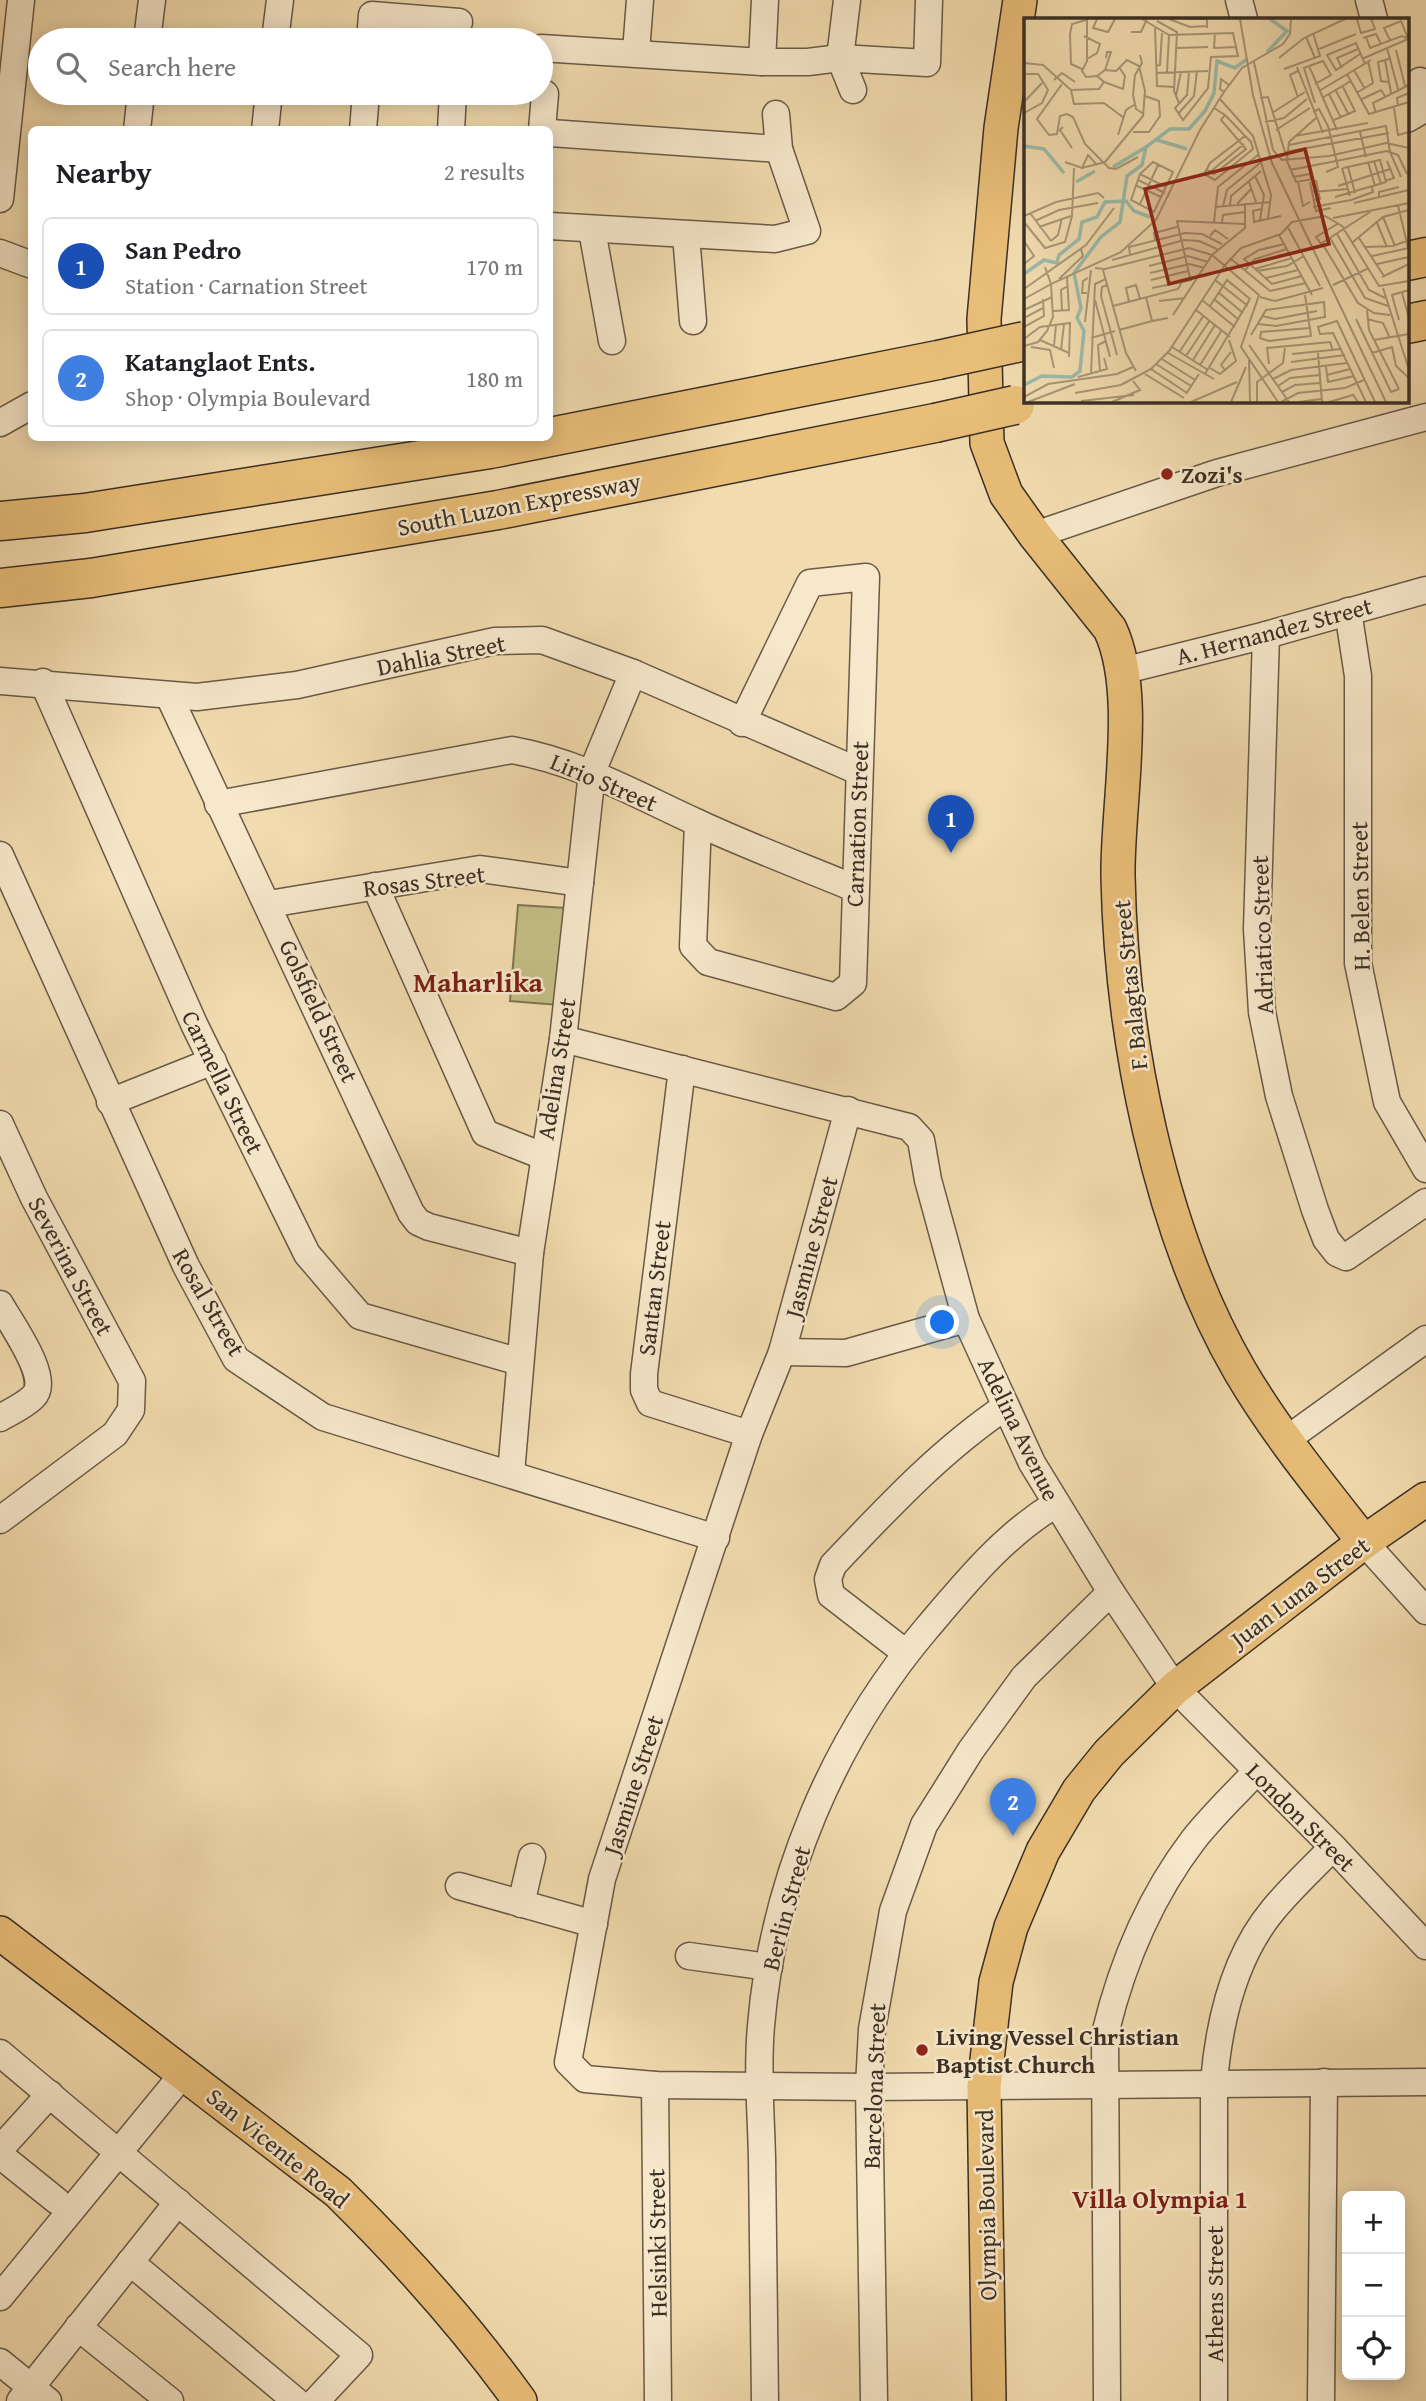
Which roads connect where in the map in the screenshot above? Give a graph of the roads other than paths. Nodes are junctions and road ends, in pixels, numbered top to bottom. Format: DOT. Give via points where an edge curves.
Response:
graph roads {
  1 [pos="21,0"];
  2 [pos="152,0"];
  3 [pos="280,0"];
  4 [pos="639,0"];
  5 [pos="765,0"];
  6 [pos="847,0"];
  7 [pos="929,0"];
  8 [pos="1020,0"];
  9 [pos="1239,0"];
  10 [pos="1369,0"];
  11 [pos="1244,18"];
  12 [pos="1374,18"];
  13 [pos="459,21"];
  14 [pos="148,28"];
  15 [pos="276,28"];
  16 [pos="371,28"];
  17 [pos="553,49"];
  18 [pos="636,52"];
  19 [pos="840,58"];
  20 [pos="762,62"];
  21 [pos="1418,82"];
  22 [pos="853,90"];
  23 [pos="140,105"];
  24 [pos="268,105"];
  25 [pos="365,105"];
  26 [pos="452,105"];
  27 [pos="544,105"];
  28 [pos="776,114"];
  29 [pos="1408,118"];
  30 [pos="137,126"];
  31 [pos="265,126"];
  32 [pos="363,126"];
  33 [pos="451,126"];
  34 [pos="542,126"];
  35 [pos="553,133"];
  36 [pos="779,149"];
  37 [pos="0,199"];
  38 [pos="553,226"];
  39 [pos="592,230"];
  40 [pos="686,235"];
  41 [pos="0,253"];
  42 [pos="1426,257"];
  43 [pos="1408,261"];
  44 [pos="28,264"];
  45 [pos="1426,320"];
  46 [pos="693,321"];
  47 [pos="1408,324"];
  48 [pos="612,341"];
  49 [pos="1024,341"];
  50 [pos="1025,403"];
  51 [pos="28,407"];
  52 [pos="1426,417"];
  53 [pos="0,423"];
  54 [pos="553,436"];
  55 [pos="530,441"];
  56 [pos="0,520"];
  57 [pos="1035,535"];
  58 [pos="0,588"];
  59 [pos="1426,590"];
  60 [pos="1348,611"];
  61 [pos="1266,635"];
  62 [pos="1122,671"];
  63 [pos="633,673"];
  64 [pos="0,681"];
  65 [pos="43,682"];
  66 [pos="169,696"];
  67 [pos="742,723"];
  68 [pos="858,771"];
  69 [pos="592,772"];
  70 [pos="218,804"];
  71 [pos="698,823"];
  72 [pos="0,855"];
  73 [pos="580,883"];
  74 [pos="374,886"];
  75 [pos="853,888"];
  76 [pos="269,904"];
  77 [pos="563,1039"];
  78 [pos="213,1061"];
  79 [pos="682,1069"];
  80 [pos="110,1102"];
  81 [pos="848,1110"];
  82 [pos="0,1124"];
  83 [pos="542,1156"];
  84 [pos="1426,1169"];
  85 [pos="1426,1202"];
  86 [pos="530,1252"];
  87 [pos="0,1304"];
  88 [pos="966,1319"];
  89 [pos="1426,1339"];
  90 [pos="782,1352"];
  91 [pos="520,1362"];
  92 [pos="1005,1407"];
  93 [pos="0,1418"];
  94 [pos="749,1434"];
  95 [pos="1286,1440"];
  96 [pos="511,1473"];
  97 [pos="1426,1499"];
  98 [pos="1056,1504"];
  99 [pos="0,1520"];
  100 [pos="716,1538"];
  101 [pos="1364,1542"];
  102 [pos="1111,1592"];
  103 [pos="1426,1611"];
  104 [pos="906,1653"];
  105 [pos="1175,1688"];
  106 [pos="1256,1772"];
  107 [pos="1333,1847"];
  108 [pos="532,1857"];
  109 [pos="459,1886"];
  110 [pos="521,1904"];
  111 [pos="594,1923"];
  112 [pos="0,1933"];
  113 [pos="1426,1946"];
  114 [pos="689,1956"];
  115 [pos="769,1968"];
  116 [pos="0,2053"];
  117 [pos="177,2069"];
  118 [pos="1214,2082"];
  119 [pos="1324,2082"];
  120 [pos="1426,2082"];
  121 [pos="1105,2084"];
  122 [pos="655,2085"];
  123 [pos="761,2086"];
  124 [pos="984,2086"];
  125 [pos="869,2087"];
  126 [pos="50,2094"];
  127 [pos="113,2146"];
  128 [pos="0,2149"];
  129 [pos="0,2155"];
  130 [pos="57,2201"];
  131 [pos="178,2202"];
  132 [pos="130,2262"];
  133 [pos="0,2271"];
  134 [pos="0,2297"];
  135 [pos="78,2327"];
  136 [pos="0,2362"];
  137 [pos="33,2397"];
  138 [pos="170,2401"];
  139 [pos="296,2401"];
  140 [pos="316,2401"];
  141 [pos="520,2401"];
  142 [pos="658,2401"];
  143 [pos="765,2401"];
  144 [pos="874,2401"];
  145 [pos="989,2401"];
  146 [pos="1107,2401"];
  147 [pos="1214,2401"];
  148 [pos="1321,2401"];
  1 -- 37 [label="street"];
  2 -- 14 [label="street"];
  3 -- 15 [label="street"];
  4 -- 18 [label="street"];
  5 -- 20 [label="street"];
  6 -- 19 [label="street"];
  7 -- 19 [label="street" via="927,63"];
  8 -- 57 [label="main road, F. Balagtas Street" via="1001,128 984,319 987,443 1006,494"];
  9 -- 11 [label="street"];
  10 -- 12 [label="street"];
  13 -- 16 [label="street" via="372,15"];
  17 -- 18 [label="street"];
  18 -- 20 [label="street"];
  19 -- 20 [label="street"];
  19 -- 22 [label="street"];
  21 -- 29 [label="street" via="1419,112"];
  23 -- 30 [label="street"];
  24 -- 31 [label="street"];
  25 -- 32 [label="street"];
  26 -- 33 [label="street"];
  27 -- 34 [label="street"];
  28 -- 36 [label="street"];
  35 -- 36 [label="street"];
  36 -- 40 [label="street" via="807,231 775,239"];
  38 -- 39 [label="street"];
  39 -- 40 [label="street"];
  39 -- 48 [label="street"];
  40 -- 46 [label="street"];
  41 -- 44 [label="street"];
  42 -- 43 [label="highway"];
  45 -- 47 [label="highway"];
  49 -- 54 [label="highway, bridge"];
  50 -- 58 [label="highway, South Luzon Expressway, bridge" via="498,510 91,578"];
  51 -- 53 [label="street"];
  52 -- 57 [label="street" via="1217,473"];
  55 -- 56 [label="highway, bridge" via="85,513"];
  57 -- 62 [label="main road, F. Balagtas Street" via="1110,629"];
  59 -- 60 [label="street, A. Hernandez Street"];
  60 -- 61 [label="street, A. Hernandez Street"];
  60 -- 84 [label="street, H. Belen Street" via="1358,676 1358,963 1387,1102"];
  61 -- 62 [label="street, A. Hernandez Street"];
  61 -- 85 [label="street, Adriatico Street" via="1257,929 1262,1012 1279,1096 1315,1210 1337,1253 1346,1257"];
  62 -- 95 [label="main road, F. Balagtas Street" via="1118,876 1128,1005 1144,1103 1184,1253 1240,1372"];
  63 -- 66 [label="street, Dahlia Street" via="542,640 495,641 297,685"];
  63 -- 67 [label="street, Dahlia Street"];
  63 -- 69 [label="street, Adelina Street"];
  64 -- 65 [label="street, Dahlia Street"];
  65 -- 66 [label="street, Dahlia Street"];
  65 -- 78 [label="street, Carmella Street"];
  66 -- 70 [label="street, Golsfield Street"];
  67 -- 68 [label="street, Dahlia Street"];
  67 -- 68 [label="street, Carnation Street" via="810,583 866,577"];
  68 -- 75 [label="street, Carnation Street"];
  69 -- 70 [label="street, Lirio Street" via="512,750"];
  69 -- 71 [label="street, Lirio Street"];
  69 -- 73 [label="street, Adelina Street"];
  70 -- 76 [label="street, Golsfield Street"];
  71 -- 75 [label="street, Lirio Street"];
  71 -- 75 [label="street, Carnation Street" via="693,946 708,962 836,997 853,983"];
  72 -- 80 [label="street, Rosal Street"];
  73 -- 74 [label="street, Rosas Street" via="480,869"];
  73 -- 77 [label="street, Adelina Street"];
  74 -- 76 [label="street, Rosas Street"];
  74 -- 83 [label="street" via="485,1133"];
  76 -- 86 [label="street, Golsfield Street" via="411,1213 429,1227"];
  77 -- 79 [label="street, Adelina Avenue"];
  77 -- 83 [label="street, Adelina Street"];
  78 -- 80 [label="street"];
  78 -- 91 [label="street, Carmella Street" via="307,1254 360,1316"];
  79 -- 81 [label="street, Adelina Avenue"];
  79 -- 94 [label="street, Santan Street" via="644,1390 650,1403"];
  80 -- 96 [label="street, Rosal Street" via="186,1266 236,1359 323,1417"];
  81 -- 88 [label="street, Adelina Avenue" via="909,1127 921,1140"];
  81 -- 90 [label="street, Jasmine Street"];
  82 -- 99 [label="street, Severina Street" via="34,1198 132,1381 131,1410 115,1434"];
  83 -- 86 [label="street, Adelina Street"];
  86 -- 91 [label="street, Adelina Street"];
  87 -- 93 [label="street" via="37,1371 40,1385 34,1396"];
  88 -- 90 [label="street" via="846,1353"];
  88 -- 92 [label="street, Adelina Avenue"];
  89 -- 95 [label="street"];
  90 -- 94 [label="street, Jasmine Street"];
  91 -- 96 [label="street, Adelina Street"];
  92 -- 98 [label="street, Adelina Avenue"];
  92 -- 104 [label="street" via="899,1495 833,1565 828,1579 831,1595"];
  94 -- 100 [label="street, Jasmine Street"];
  95 -- 101 [label="main road, F. Balagtas Street"];
  96 -- 100 [label="street, Rosal Street"];
  97 -- 101 [label="main road, Juan Luna Street"];
  98 -- 102 [label="street, Adelina Avenue"];
  98 -- 104 [label="street, Berlin Street" via="1034,1517 976,1570"];
  100 -- 111 [label="street, Jasmine Street" via="602,1879"];
  101 -- 103 [label="street, F. Balagtas Street"];
  101 -- 105 [label="main road, Juan Luna Street"];
  102 -- 105 [label="street, Adelina Avenue"];
  102 -- 125 [label="street, Barcelona Street" via="1024,1677 924,1825 893,1911 881,1965"];
  104 -- 115 [label="street, Berlin Street" via="844,1749 805,1836 785,1889"];
  105 -- 106 [label="street, London Street"];
  105 -- 124 [label="main road, Olympia Boulevard" via="1109,1752 1079,1790 1043,1851 1011,1927 996,1982"];
  106 -- 107 [label="street, London Street"];
  106 -- 121 [label="street" via="1194,1839 1153,1900 1115,1990 1105,2034"];
  107 -- 113 [label="street, London Street"];
  107 -- 118 [label="street, Athens Street" via="1271,1911 1238,1968 1219,2032"];
  108 -- 110 [label="street"];
  109 -- 110 [label="street"];
  110 -- 111 [label="street"];
  111 -- 122 [label="street, Jasmine Street" via="568,2062 585,2079"];
  112 -- 117 [label="main road, San Vicente Road"];
  114 -- 115 [label="street"];
  115 -- 123 [label="street, Berlin Street" via="761,2029"];
  116 -- 126 [label="street"];
  117 -- 127 [label="street"];
  117 -- 141 [label="main road, San Vicente Road" via="338,2192 386,2239 484,2351"];
  118 -- 119 [label="street, Jasmine Street"];
  118 -- 121 [label="street, Jasmine Street"];
  118 -- 147 [label="street, Athens Street"];
  119 -- 120 [label="street, Jasmine Street"];
  119 -- 148 [label="street"];
  121 -- 124 [label="street, Jasmine Street"];
  121 -- 146 [label="street"];
  122 -- 123 [label="street, Jasmine Street"];
  122 -- 142 [label="street, Helsinki Street"];
  123 -- 125 [label="street, Jasmine Street"];
  123 -- 143 [label="street, Berlin Street"];
  124 -- 125 [label="street, Jasmine Street"];
  124 -- 145 [label="main road, Olympia Boulevard"];
  125 -- 144 [label="street, Barcelona Street"];
  126 -- 127 [label="street"];
  126 -- 128 [label="street"];
  127 -- 130 [label="street"];
  127 -- 131 [label="street"];
  127 -- 134 [label="street"];
  129 -- 130 [label="street"];
  130 -- 133 [label="street"];
  131 -- 132 [label="street"];
  131 -- 140 [label="street" via="359,2354"];
  132 -- 135 [label="street"];
  132 -- 139 [label="street"];
  135 -- 137 [label="street"];
  135 -- 138 [label="street"];
  136 -- 137 [label="street"];
}
